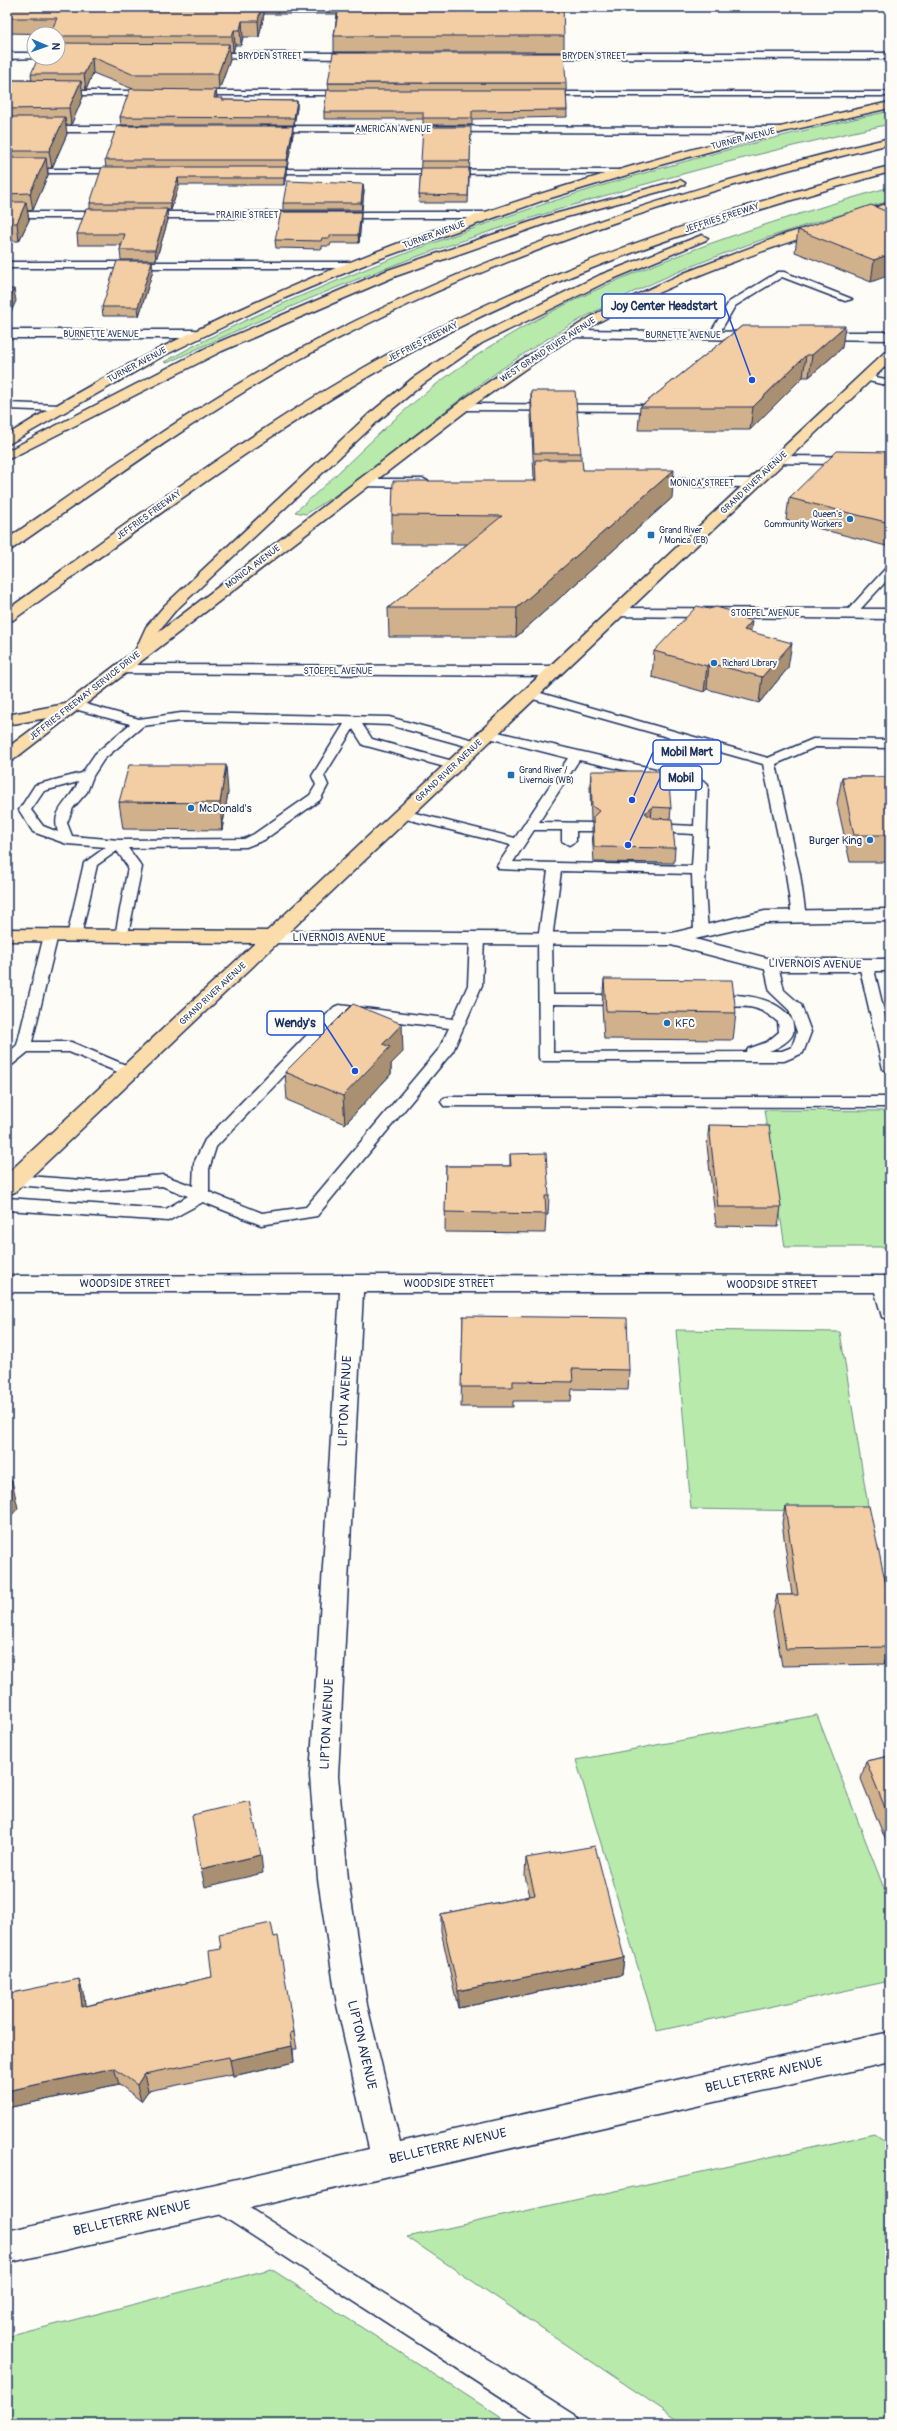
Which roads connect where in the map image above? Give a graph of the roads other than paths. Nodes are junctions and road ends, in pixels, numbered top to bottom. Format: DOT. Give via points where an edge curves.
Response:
graph roads {
  1 [pos="7,56"];
  2 [pos="26,56"];
  3 [pos="185,56"];
  4 [pos="375,56"];
  5 [pos="526,56"];
  6 [pos="890,56"];
  7 [pos="55,93"];
  8 [pos="158,93"];
  9 [pos="190,93"];
  10 [pos="357,93"];
  11 [pos="540,94"];
  12 [pos="890,94"];
  13 [pos="890,105"];
  14 [pos="7,129"];
  15 [pos="158,129"];
  16 [pos="253,129"];
  17 [pos="780,130"];
  18 [pos="890,141"];
  19 [pos="824,156"];
  20 [pos="732,169"];
  21 [pos="890,169"];
  22 [pos="7,171"];
  23 [pos="133,171"];
  24 [pos="260,171"];
  25 [pos="623,172"];
  26 [pos="695,179"];
  27 [pos="807,190"];
  28 [pos="890,206"];
  29 [pos="863,214"];
  30 [pos="890,214"];
  31 [pos="7,215"];
  32 [pos="488,215"];
  33 [pos="7,265"];
  34 [pos="355,265"];
  35 [pos="848,299"];
  36 [pos="7,334"];
  37 [pos="195,334"];
  38 [pos="573,334"];
  39 [pos="714,335"];
  40 [pos="737,335"];
  41 [pos="776,336"];
  42 [pos="799,336"];
  43 [pos="890,336"];
  44 [pos="725,345"];
  45 [pos="890,355"];
  46 [pos="867,378"];
  47 [pos="890,383"];
  48 [pos="668,394"];
  49 [pos="7,406"];
  50 [pos="463,407"];
  51 [pos="59,408"];
  52 [pos="7,441"];
  53 [pos="7,456"];
  54 [pos="781,460"];
  55 [pos="890,461"];
  56 [pos="363,483"];
  57 [pos="441,483"];
  58 [pos="630,483"];
  59 [pos="754,483"];
  60 [pos="7,546"];
  61 [pos="890,570"];
  62 [pos="616,613"];
  63 [pos="850,614"];
  64 [pos="890,614"];
  65 [pos="7,617"];
  66 [pos="143,651"];
  67 [pos="121,670"];
  68 [pos="554,671"];
  69 [pos="530,694"];
  70 [pos="75,705"];
  71 [pos="353,719"];
  72 [pos="7,720"];
  73 [pos="139,723"];
  74 [pos="483,740"];
  75 [pos="890,744"];
  76 [pos="7,756"];
  77 [pos="575,756"];
  78 [pos="769,762"];
  79 [pos="456,766"];
  80 [pos="87,776"];
  81 [pos="403,814"];
  82 [pos="529,826"];
  83 [pos="569,827"];
  84 [pos="591,827"];
  85 [pos="651,828"];
  86 [pos="700,830"];
  87 [pos="67,840"];
  88 [pos="569,841"];
  89 [pos="518,843"];
  90 [pos="119,844"];
  91 [pos="555,867"];
  92 [pos="699,870"];
  93 [pos="890,915"];
  94 [pos="799,917"];
  95 [pos="701,932"];
  96 [pos="7,935"];
  97 [pos="51,936"];
  98 [pos="74,936"];
  99 [pos="122,936"];
  100 [pos="273,937"];
  101 [pos="477,938"];
  102 [pos="545,939"];
  103 [pos="672,939"];
  104 [pos="771,965"];
  105 [pos="866,965"];
  106 [pos="890,965"];
  107 [pos="546,999"];
  108 [pos="642,1000"];
  109 [pos="697,1001"];
  110 [pos="458,1024"];
  111 [pos="24,1047"];
  112 [pos="737,1056"];
  113 [pos="8,1060"];
  114 [pos="890,1069"];
  115 [pos="130,1072"];
  116 [pos="449,1102"];
  117 [pos="890,1102"];
  118 [pos="11,1183"];
  119 [pos="201,1196"];
  120 [pos="7,1204"];
  121 [pos="352,1283"];
  122 [pos="7,1284"];
  123 [pos="887,1284"];
  124 [pos="890,1311"];
  125 [pos="887,2050"];
  126 [pos="388,2160"];
  127 [pos="216,2199"];
  128 [pos="7,2247"];
  129 [pos="566,2424"];
  1 -- 2 [label="street"];
  3 -- 4 [label="street, BRYDEN STREET"];
  5 -- 6 [label="street, BRYDEN STREET"];
  7 -- 8 [label="lane"];
  9 -- 10 [label="lane"];
  11 -- 12 [label="lane"];
  13 -- 17 [label="main road, TURNER AVENUE"];
  14 -- 15 [label="street"];
  16 -- 17 [label="street, AMERICAN AVENUE"];
  17 -- 25 [label="main road, TURNER AVENUE"];
  18 -- 19 [label="main road"];
  19 -- 20 [label="main road"];
  19 -- 60 [label="main road" via="676,198 546,242 414,298 308,350 215,405"];
  21 -- 27 [label="main road, JEFFRIES FREEWAY"];
  22 -- 23 [label="lane"];
  24 -- 25 [label="lane"];
  25 -- 32 [label="main road, TURNER AVENUE"];
  26 -- 53 [label="main road" via="555,217 392,273 217,348"];
  27 -- 65 [label="main road, JEFFRIES FREEWAY" via="650,242 522,293 407,349 238,451"];
  27 -- 66 [label="main road" via="762,216 597,281 478,340 418,381 373,418 170,608 154,627"];
  28 -- 29 [label="main road, WEST GRAND RIVER AVENUE"];
  29 -- 30 [label="street"];
  29 -- 38 [label="main road, WEST GRAND RIVER AVENUE" via="790,236 688,276 603,315"];
  31 -- 32 [label="street, PRAIRIE STREET"];
  32 -- 34 [label="main road, TURNER AVENUE"];
  33 -- 34 [label="lane"];
  34 -- 37 [label="main road, TURNER AVENUE" via="257,304"];
  35 -- 39 [label="lane" via="781,274 732,304"];
  36 -- 37 [label="street, BURNETTE AVENUE"];
  37 -- 51 [label="main road, TURNER AVENUE"];
  38 -- 39 [label="street, BURNETTE AVENUE"];
  38 -- 50 [label="main road, WEST GRAND RIVER AVENUE" via="521,366"];
  39 -- 40 [label="street, BURNETTE AVENUE"];
  40 -- 41 [label="street, BURNETTE AVENUE"];
  40 -- 44 [label="lane"];
  42 -- 43 [label="street"];
  45 -- 46 [label="main road, GRAND RIVER AVENUE"];
  46 -- 47 [label="lane"];
  46 -- 54 [label="main road, GRAND RIVER AVENUE"];
  48 -- 50 [label="lane" via="651,408"];
  49 -- 51 [label="lane"];
  50 -- 56 [label="main road, WEST GRAND RIVER AVENUE"];
  51 -- 52 [label="main road, TURNER AVENUE"];
  54 -- 55 [label="street"];
  54 -- 59 [label="main road, GRAND RIVER AVENUE"];
  56 -- 57 [label="street"];
  56 -- 66 [label="main road, MONICA AVENUE"];
  58 -- 59 [label="street, MONICA STREET"];
  59 -- 62 [label="main road, GRAND RIVER AVENUE"];
  61 -- 63 [label="lane"];
  62 -- 63 [label="street, STOEPEL AVENUE"];
  62 -- 68 [label="main road, GRAND RIVER AVENUE"];
  63 -- 64 [label="street, STOEPEL AVENUE"];
  66 -- 67 [label="main road, JEFFRIES FREEWAY SERVICE DRIVE"];
  67 -- 68 [label="street, STOEPEL AVENUE"];
  67 -- 70 [label="main road, JEFFRIES FREEWAY SERVICE DRIVE"];
  68 -- 69 [label="main road, GRAND RIVER AVENUE"];
  69 -- 74 [label="main road, GRAND RIVER AVENUE"];
  69 -- 78 [label="lane"];
  70 -- 72 [label="main road"];
  70 -- 73 [label="lane"];
  70 -- 76 [label="main road, JEFFRIES FREEWAY SERVICE DRIVE"];
  71 -- 73 [label="lane" via="181,717"];
  71 -- 74 [label="lane" via="389,721"];
  71 -- 79 [label="lane" via="367,742"];
  71 -- 90 [label="lane" via="318,776 322,785 315,797 259,837 246,843 229,845"];
  73 -- 80 [label="lane" via="99,757"];
  74 -- 77 [label="lane"];
  74 -- 79 [label="main road, GRAND RIVER AVENUE"];
  75 -- 78 [label="lane" via="813,743"];
  77 -- 82 [label="lane"];
  77 -- 86 [label="lane" via="702,784"];
  78 -- 94 [label="lane" via="793,874"];
  79 -- 81 [label="main road, GRAND RIVER AVENUE"];
  80 -- 87 [label="lane" via="81,792 67,807 61,823"];
  80 -- 87 [label="lane" via="39,788 25,810 38,829"];
  81 -- 89 [label="lane"];
  81 -- 100 [label="main road, GRAND RIVER AVENUE"];
  82 -- 83 [label="lane"];
  82 -- 89 [label="lane"];
  83 -- 84 [label="lane"];
  83 -- 88 [label="lane"];
  85 -- 86 [label="lane"];
  86 -- 92 [label="lane"];
  87 -- 90 [label="lane"];
  89 -- 91 [label="lane" via="504,866"];
  90 -- 98 [label="lane" via="91,863"];
  90 -- 99 [label="lane" via="135,867"];
  91 -- 92 [label="lane" via="644,866"];
  91 -- 102 [label="lane"];
  92 -- 95 [label="lane"];
  93 -- 94 [label="street, LIVERNOIS AVENUE"];
  94 -- 95 [label="street, LIVERNOIS AVENUE" via="765,917"];
  95 -- 103 [label="street, LIVERNOIS AVENUE"];
  96 -- 97 [label="main road, LIVERNOIS AVENUE"];
  97 -- 98 [label="main road, LIVERNOIS AVENUE"];
  97 -- 111 [label="lane"];
  98 -- 99 [label="main road, LIVERNOIS AVENUE"];
  99 -- 100 [label="main road, LIVERNOIS AVENUE"];
  100 -- 101 [label="street, LIVERNOIS AVENUE"];
  100 -- 115 [label="main road, GRAND RIVER AVENUE"];
  101 -- 102 [label="street, LIVERNOIS AVENUE"];
  101 -- 110 [label="lane" via="476,985"];
  102 -- 103 [label="street, LIVERNOIS AVENUE"];
  102 -- 107 [label="lane"];
  103 -- 104 [label="street, LIVERNOIS AVENUE"];
  104 -- 105 [label="street, LIVERNOIS AVENUE"];
  104 -- 112 [label="lane" via="777,992 796,1008 804,1032 798,1050 784,1056"];
  105 -- 106 [label="street, LIVERNOIS AVENUE"];
  105 -- 114 [label="lane"];
  107 -- 108 [label="lane"];
  107 -- 112 [label="lane" via="546,1058"];
  109 -- 112 [label="lane" via="745,1001 770,1007 785,1020 786,1033 772,1045"];
  110 -- 119 [label="lane" via="446,1052 311,1212 261,1219"];
  110 -- 119 [label="lane" via="338,1010 210,1144 203,1155 200,1169"];
  111 -- 113 [label="lane"];
  111 -- 115 [label="lane" via="71,1047"];
  115 -- 118 [label="main road, GRAND RIVER AVENUE"];
  116 -- 117 [label="lane"];
  118 -- 119 [label="lane" via="96,1186 163,1180"];
  119 -- 120 [label="lane" via="168,1215"];
  121 -- 122 [label="street, WOODSIDE STREET"];
  121 -- 123 [label="street, WOODSIDE STREET"];
  121 -- 126 [label="street, LIPTON AVENUE" via="324,1776 333,1879 352,2005"];
  123 -- 124 [label="street"];
  125 -- 126 [label="street, BELLETERRE AVENUE"];
  126 -- 127 [label="street, BELLETERRE AVENUE"];
  127 -- 128 [label="street, BELLETERRE AVENUE"];
  127 -- 129 [label="lane"];
}
